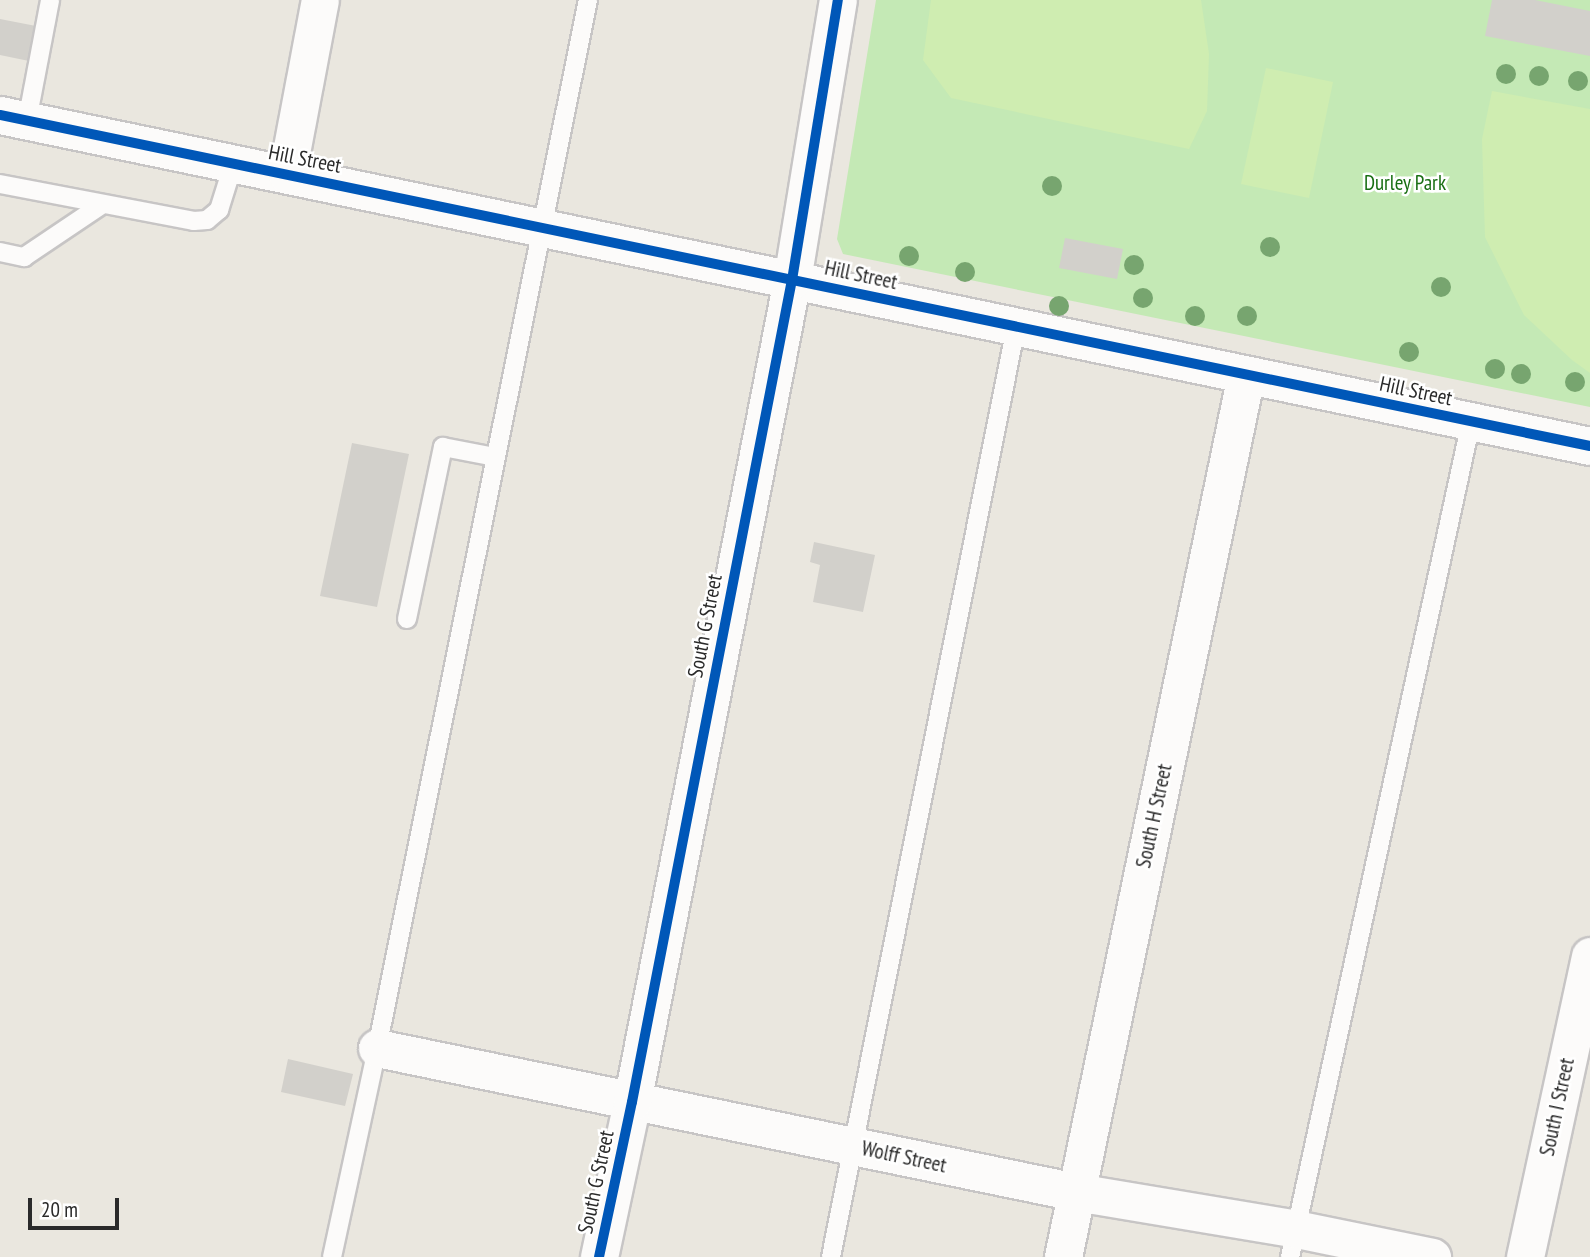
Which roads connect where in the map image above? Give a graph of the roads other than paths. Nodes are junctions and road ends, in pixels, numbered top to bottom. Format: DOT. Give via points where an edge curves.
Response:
graph roads {
  1 [pos="50,0"];
  2 [pos="320,0"];
  3 [pos="588,0"];
  4 [pos="838,0"];
  5 [pos="14,118"];
  6 [pos="233,165"];
  7 [pos="287,174"];
  8 [pos="0,184"];
  9 [pos="103,204"];
  10 [pos="543,229"];
  11 [pos="0,252"];
  12 [pos="792,280"];
  13 [pos="1016,327"];
  14 [pos="1246,374"];
  15 [pos="1471,422"];
  16 [pos="1590,446"];
  17 [pos="495,457"];
  18 [pos="407,619"];
  19 [pos="1590,956"];
  20 [pos="377,1048"];
  21 [pos="632,1102"];
  22 [pos="855,1146"];
  23 [pos="1076,1192"];
  24 [pos="1293,1243"];
  25 [pos="332,1257"];
  26 [pos="599,1257"];
  27 [pos="831,1257"];
  28 [pos="1063,1257"];
  29 [pos="1432,1257"];
  30 [pos="1525,1257"];
  1 -- 5 [label="lane"];
  2 -- 7 [label="street"];
  3 -- 10 [label="lane"];
  4 -- 12 [label="street, South G Street"];
  5 -- 6 [label="street, Hill Street"];
  6 -- 7 [label="street, Hill Street"];
  6 -- 9 [label="lane" via="219,210 207,219 194,222"];
  7 -- 10 [label="street, Hill Street"];
  8 -- 9 [label="lane"];
  9 -- 11 [label="lane" via="23,257"];
  10 -- 12 [label="street, Hill Street"];
  10 -- 17 [label="lane"];
  12 -- 13 [label="street, Hill Street"];
  12 -- 21 [label="street, South G Street"];
  13 -- 14 [label="street, Hill Street"];
  13 -- 22 [label="lane"];
  14 -- 15 [label="street, Hill Street"];
  14 -- 23 [label="street, South H Street"];
  15 -- 16 [label="street, Hill Street"];
  15 -- 24 [label="lane"];
  17 -- 18 [label="lane" via="443,447"];
  17 -- 20 [label="lane"];
  19 -- 30 [label="street, South I Street"];
  20 -- 21 [label="street, Wolff Street"];
  20 -- 25 [label="lane"];
  21 -- 22 [label="street, Wolff Street"];
  21 -- 26 [label="street, South G Street"];
  22 -- 23 [label="street, Wolff Street"];
  22 -- 27 [label="lane"];
  23 -- 24 [label="street, Wolff Street"];
  23 -- 28 [label="street, South H Street"];
  24 -- 29 [label="street, Wolff Street"];
}
